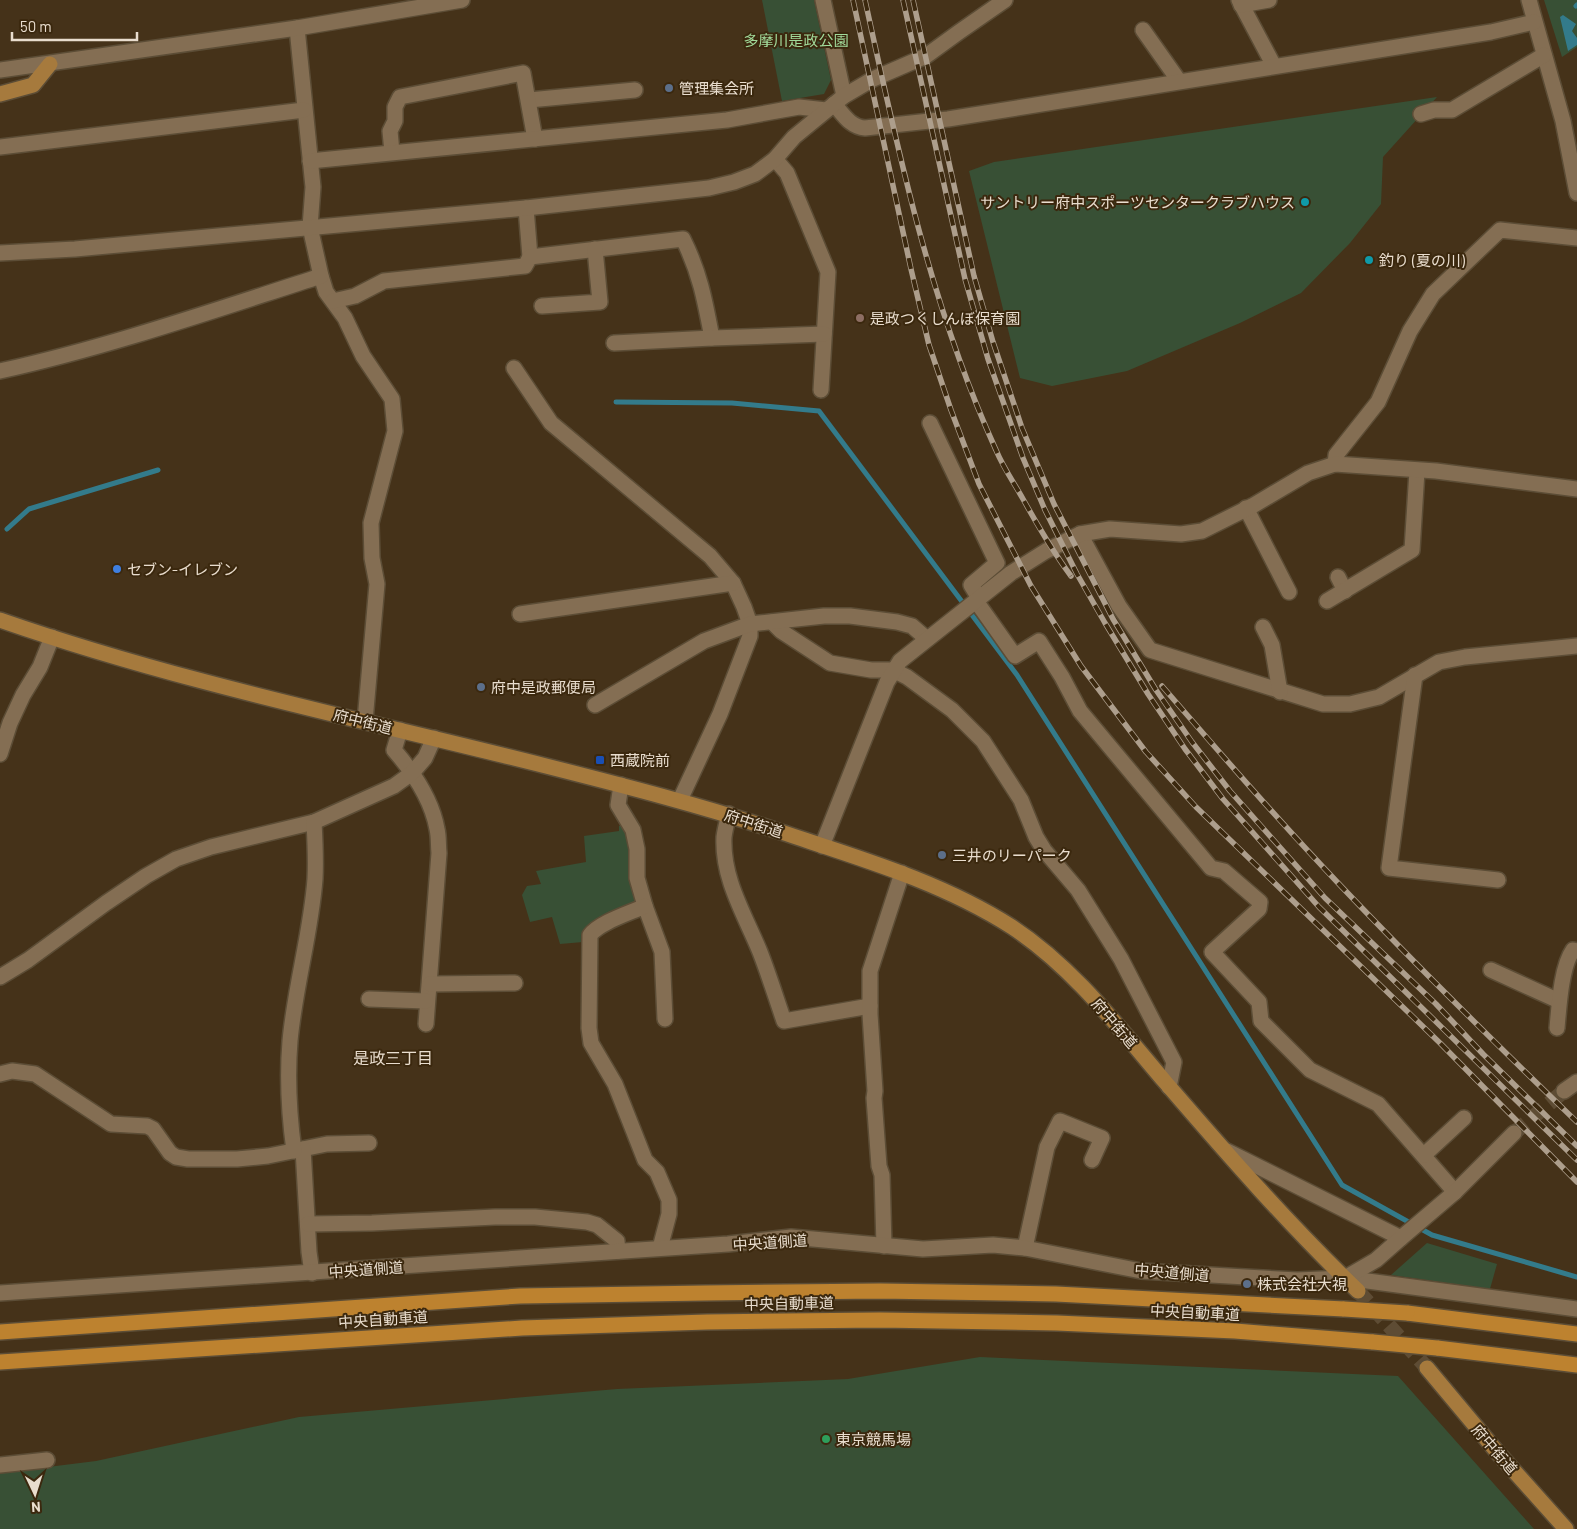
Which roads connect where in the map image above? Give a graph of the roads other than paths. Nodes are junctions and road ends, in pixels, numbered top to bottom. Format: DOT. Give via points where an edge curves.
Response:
graph roads {
  1 [pos="462,0"];
  2 [pos="823,0"];
  3 [pos="1005,0"];
  4 [pos="1269,0"];
  5 [pos="1529,0"];
  6 [pos="1240,2"];
  7 [pos="1534,22"];
  8 [pos="297,28"];
  9 [pos="1143,30"];
  10 [pos="1544,55"];
  11 [pos="50,64"];
  12 [pos="1274,66"];
  13 [pos="0,70"];
  14 [pos="1179,81"];
  15 [pos="635,90"];
  16 [pos="0,94"];
  17 [pos="529,100"];
  18 [pos="834,103"];
  19 [pos="304,110"];
  20 [pos="1421,114"];
  21 [pos="534,139"];
  22 [pos="0,147"];
  23 [pos="392,152"];
  24 [pos="775,159"];
  25 [pos="310,161"];
  26 [pos="1577,193"];
  27 [pos="526,208"];
  28 [pos="310,227"];
  29 [pos="1577,238"];
  30 [pos="595,249"];
  31 [pos="0,253"];
  32 [pos="530,257"];
  33 [pos="321,276"];
  34 [pos="333,301"];
  35 [pos="542,306"];
  36 [pos="824,334"];
  37 [pos="712,338"];
  38 [pos="614,343"];
  39 [pos="514,368"];
  40 [pos="0,371"];
  41 [pos="821,390"];
  42 [pos="930,423"];
  43 [pos="1335,464"];
  44 [pos="1417,471"];
  45 [pos="1577,489"];
  46 [pos="1246,508"];
  47 [pos="1080,534"];
  48 [pos="1338,577"];
  49 [pos="733,584"];
  50 [pos="1344,591"];
  51 [pos="1289,592"];
  52 [pos="1327,601"];
  53 [pos="972,604"];
  54 [pos="520,614"];
  55 [pos="0,620"];
  56 [pos="772,622"];
  57 [pos="750,624"];
  58 [pos="1263,627"];
  59 [pos="52,637"];
  60 [pos="927,639"];
  61 [pos="1577,646"];
  62 [pos="893,670"];
  63 [pos="1415,675"];
  64 [pos="1280,692"];
  65 [pos="595,705"];
  66 [pos="366,721"];
  67 [pos="400,730"];
  68 [pos="434,738"];
  69 [pos="0,754"];
  70 [pos="412,773"];
  71 [pos="621,785"];
  72 [pos="680,800"];
  73 [pos="729,814"];
  74 [pos="314,822"];
  75 [pos="822,846"];
  76 [pos="902,873"];
  77 [pos="1498,880"];
  78 [pos="645,906"];
  79 [pos="1577,951"];
  80 [pos="1491,970"];
  81 [pos="0,977"];
  82 [pos="516,983"];
  83 [pos="430,984"];
  84 [pos="369,999"];
  85 [pos="426,1000"];
  86 [pos="1559,1001"];
  87 [pos="870,1006"];
  88 [pos="665,1019"];
  89 [pos="426,1024"];
  90 [pos="1557,1028"];
  91 [pos="1,1070"];
  92 [pos="1577,1082"];
  93 [pos="1169,1087"];
  94 [pos="1564,1091"];
  95 [pos="1464,1118"];
  96 [pos="1514,1133"];
  97 [pos="369,1143"];
  98 [pos="299,1150"];
  99 [pos="1227,1151"];
  100 [pos="1424,1155"];
  101 [pos="1092,1160"];
  102 [pos="1455,1192"];
  103 [pos="308,1224"];
  104 [pos="1401,1238"];
  105 [pos="884,1246"];
  106 [pos="660,1248"];
  107 [pos="1025,1248"];
  108 [pos="618,1251"];
  109 [pos="312,1273"];
  110 [pos="1345,1278"];
  111 [pos="1358,1291"];
  112 [pos="0,1293"];
  113 [pos="1577,1309"];
  114 [pos="0,1332"];
  115 [pos="1577,1334"];
  116 [pos="0,1362"];
  117 [pos="1577,1365"];
  118 [pos="1427,1368"];
  119 [pos="47,1460"];
  120 [pos="0,1465"];
  121 [pos="1566,1529"];
  1 -- 8 [label="street"];
  2 -- 18 [label="street"];
  3 -- 18 [label="street" via="926,56 873,79"];
  4 -- 6 [label="street"];
  5 -- 7 [label="street"];
  6 -- 12 [label="street"];
  7 -- 10 [label="street"];
  7 -- 12 [label="street" via="1491,32"];
  8 -- 11 [label="street"];
  8 -- 19 [label="street"];
  9 -- 14 [label="street"];
  10 -- 20 [label="street" via="1452,110"];
  10 -- 26 [label="street"];
  11 -- 13 [label="street"];
  11 -- 16 [label="main road" via="33,84"];
  12 -- 14 [label="street"];
  14 -- 18 [label="street" via="948,119 865,128 853,125"];
  15 -- 17 [label="street"];
  17 -- 21 [label="street"];
  17 -- 23 [label="street" via="523,73 400,97 390,131"];
  18 -- 21 [label="street" via="727,120"];
  18 -- 24 [label="street" via="794,137"];
  19 -- 22 [label="street"];
  19 -- 25 [label="street"];
  21 -- 23 [label="street"];
  23 -- 25 [label="street"];
  24 -- 27 [label="street" via="755,174 710,188"];
  24 -- 36 [label="street" via="787,173 828,272"];
  25 -- 28 [label="street"];
  27 -- 28 [label="street"];
  27 -- 32 [label="street"];
  28 -- 31 [label="street"];
  28 -- 33 [label="street"];
  29 -- 43 [label="street" via="1500,230 1433,294 1410,332 1378,402 1336,455"];
  30 -- 32 [label="street"];
  30 -- 35 [label="street" via="600,302"];
  30 -- 37 [label="street" via="683,239 697,270"];
  32 -- 34 [label="street" via="525,266 384,281 355,296"];
  33 -- 34 [label="street"];
  33 -- 40 [label="street" via="133,337"];
  34 -- 66 [label="street" via="363,356 392,399 395,431 371,523 377,584"];
  36 -- 37 [label="street"];
  36 -- 41 [label="street"];
  37 -- 38 [label="street"];
  39 -- 49 [label="street" via="551,424 710,556"];
  42 -- 53 [label="street" via="997,563 971,585"];
  43 -- 44 [label="street"];
  43 -- 46 [label="street" via="1308,473"];
  44 -- 45 [label="street"];
  44 -- 50 [label="street" via="1412,550"];
  46 -- 47 [label="street" via="1202,531 1180,534 1110,529"];
  46 -- 51 [label="street"];
  47 -- 53 [label="street" via="1028,562"];
  47 -- 64 [label="street" via="1120,606 1150,650"];
  48 -- 50 [label="street"];
  49 -- 54 [label="street"];
  49 -- 57 [label="street"];
  50 -- 52 [label="street"];
  53 -- 60 [label="street"];
  53 -- 100 [label="street" via="1015,656 1039,641 1080,711 1211,868 1224,871 1260,902 1260,909 1212,952 1259,1002 1261,1021 1310,1070 1378,1104"];
  55 -- 59 [label="main road, 府中街道"];
  56 -- 57 [label="street"];
  56 -- 60 [label="street" via="824,616 870,618 912,626"];
  56 -- 62 [label="street" via="830,663"];
  57 -- 65 [label="street" via="704,642"];
  57 -- 72 [label="street" via="750,636 720,714"];
  58 -- 64 [label="street" via="1272,645"];
  59 -- 66 [label="main road, 府中街道" via="147,666"];
  59 -- 69 [label="street" via="10,723"];
  60 -- 62 [label="street"];
  61 -- 63 [label="street" via="1465,657 1439,662"];
  62 -- 75 [label="street"];
  62 -- 93 [label="street" via="908,677 952,710 984,741 1021,800 1036,837 1078,890 1121,959 1174,1062"];
  63 -- 64 [label="street" via="1379,697 1350,704 1323,704"];
  63 -- 77 [label="street" via="1388,868"];
  66 -- 67 [label="main road, 府中街道"];
  67 -- 68 [label="main road, 府中街道"];
  67 -- 70 [label="street" via="394,750"];
  68 -- 70 [label="street" via="425,758"];
  68 -- 71 [label="main road, 府中街道"];
  70 -- 74 [label="street" via="381,793"];
  70 -- 83 [label="street" via="429,802 437,829 439,853"];
  71 -- 72 [label="main road, 府中街道"];
  71 -- 78 [label="street" via="618,805 633,830 637,878"];
  72 -- 73 [label="main road, 府中街道"];
  73 -- 75 [label="main road, 府中街道"];
  73 -- 87 [label="street" via="724,835 728,874 784,1021"];
  74 -- 81 [label="street" via="211,847 176,860 146,876"];
  74 -- 98 [label="street" via="314,893 296,997 288,1071 290,1121"];
  75 -- 76 [label="main road, 府中街道"];
  76 -- 87 [label="street" via="870,971"];
  76 -- 93 [label="main road, 府中街道" via="969,902 1014,928 1055,960 1091,995"];
  78 -- 88 [label="street" via="662,952"];
  78 -- 106 [label="street" via="594,930 590,935 589,1028 591,1043 615,1084 645,1160 657,1172 669,1200 669,1214"];
  79 -- 86 [label="street" via="1573,950 1568,957"];
  80 -- 86 [label="street"];
  82 -- 83 [label="street"];
  83 -- 85 [label="street"];
  84 -- 85 [label="street"];
  85 -- 89 [label="street"];
  86 -- 90 [label="street"];
  87 -- 105 [label="street"];
  91 -- 98 [label="street" via="35,1074 111,1124 154,1128 165,1148 176,1157 237,1159"];
  92 -- 94 [label="street"];
  93 -- 99 [label="main road, 府中街道"];
  95 -- 100 [label="street"];
  96 -- 102 [label="street, 中央道側道"];
  97 -- 98 [label="street" via="327,1144"];
  98 -- 103 [label="street"];
  99 -- 104 [label="street"];
  99 -- 110 [label="main road, 府中街道" via="1307,1241"];
  100 -- 102 [label="street"];
  101 -- 107 [label="street" via="1102,1138 1060,1121 1047,1147"];
  102 -- 104 [label="street, 中央道側道"];
  103 -- 108 [label="street" via="536,1217 597,1224 618,1241"];
  103 -- 109 [label="street"];
  104 -- 110 [label="street, 中央道側道" via="1376,1260"];
  105 -- 106 [label="street, 中央道側道" via="791,1237"];
  105 -- 107 [label="street, 中央道側道" via="924,1249 993,1244"];
  106 -- 108 [label="street, 中央道側道"];
  107 -- 110 [label="street, 中央道側道" via="1141,1271 1297,1280"];
  108 -- 109 [label="street, 中央道側道"];
  109 -- 112 [label="street, 中央道側道"];
  110 -- 111 [label="main road, 府中街道"];
  110 -- 113 [label="street"];
  114 -- 115 [label="highway, 中央自動車道, bridge" via="520,1296 880,1291 1236,1302 1407,1313"];
  116 -- 117 [label="highway, 中央自動車道, bridge" via="522,1328 880,1320 1235,1331 1382,1342"];
  118 -- 121 [label="main road, 府中街道"];
  119 -- 120 [label="street"];
}
